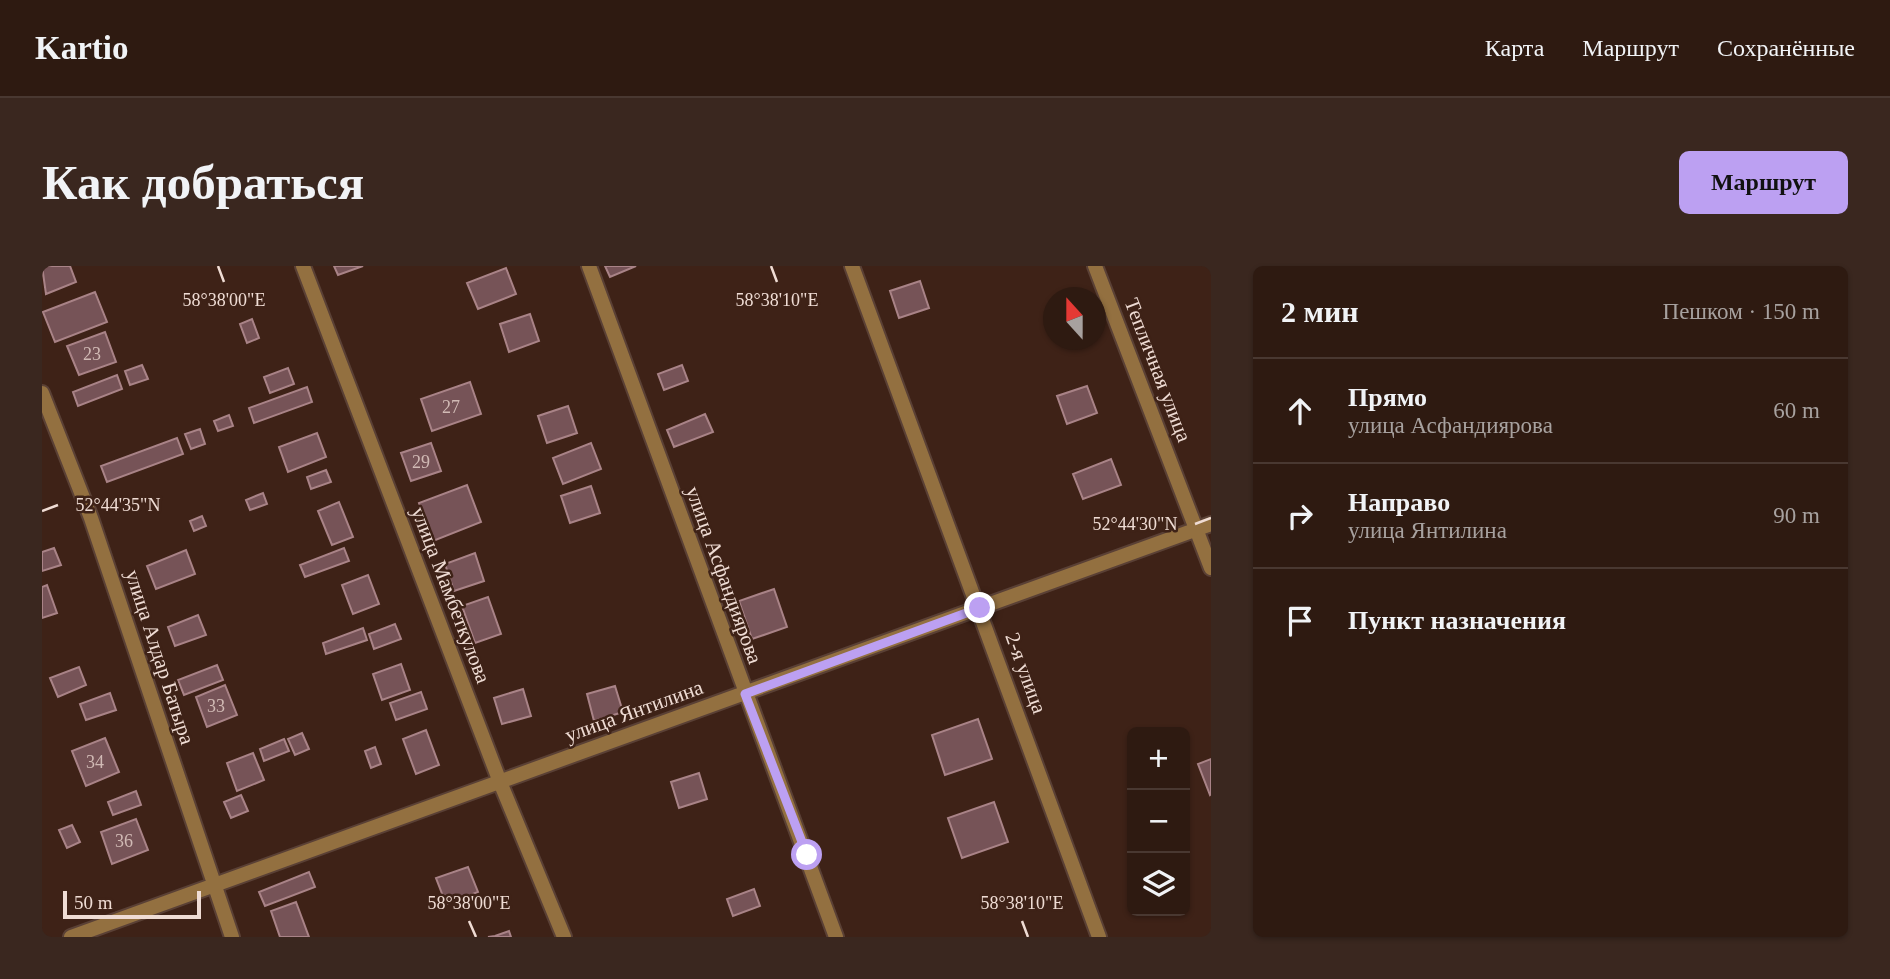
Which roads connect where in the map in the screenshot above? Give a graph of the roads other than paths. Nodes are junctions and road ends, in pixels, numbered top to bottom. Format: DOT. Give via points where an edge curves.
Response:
graph roads {
  1 [pos="303,266"];
  2 [pos="589,266"];
  3 [pos="852,266"];
  4 [pos="1095,266"];
  5 [pos="42,393"];
  6 [pos="1211,524"];
  7 [pos="1196,530"];
  8 [pos="1211,568"];
  9 [pos="980,608"];
  10 [pos="745,694"];
  11 [pos="500,782"];
  12 [pos="214,886"];
  13 [pos="71,937"];
  14 [pos="232,937"];
  15 [pos="564,937"];
  16 [pos="836,937"];
  17 [pos="1099,937"];
  1 -- 11 [label="street, улица Мамбеткулова"];
  2 -- 10 [label="street, улица Асфандиярова"];
  3 -- 9 [label="street, 2-я улица"];
  4 -- 7 [label="street, Тепличная улица"];
  5 -- 12 [label="street, улица Алдар Батыра" via="91,518"];
  6 -- 7 [label="street, улица Янтилина"];
  7 -- 8 [label="street, Тепличная улица"];
  7 -- 9 [label="street, улица Янтилина"];
  9 -- 10 [label="street, улица Янтилина"];
  9 -- 17 [label="street, 2-я улица"];
  10 -- 11 [label="street, улица Янтилина"];
  10 -- 16 [label="street, улица Асфандиярова"];
  11 -- 12 [label="street, улица Янтилина"];
  11 -- 15 [label="street, улица Мамбеткулова"];
  12 -- 13 [label="street, улица Янтилина"];
  12 -- 14 [label="street, улица Алдар Батыра"];
}
